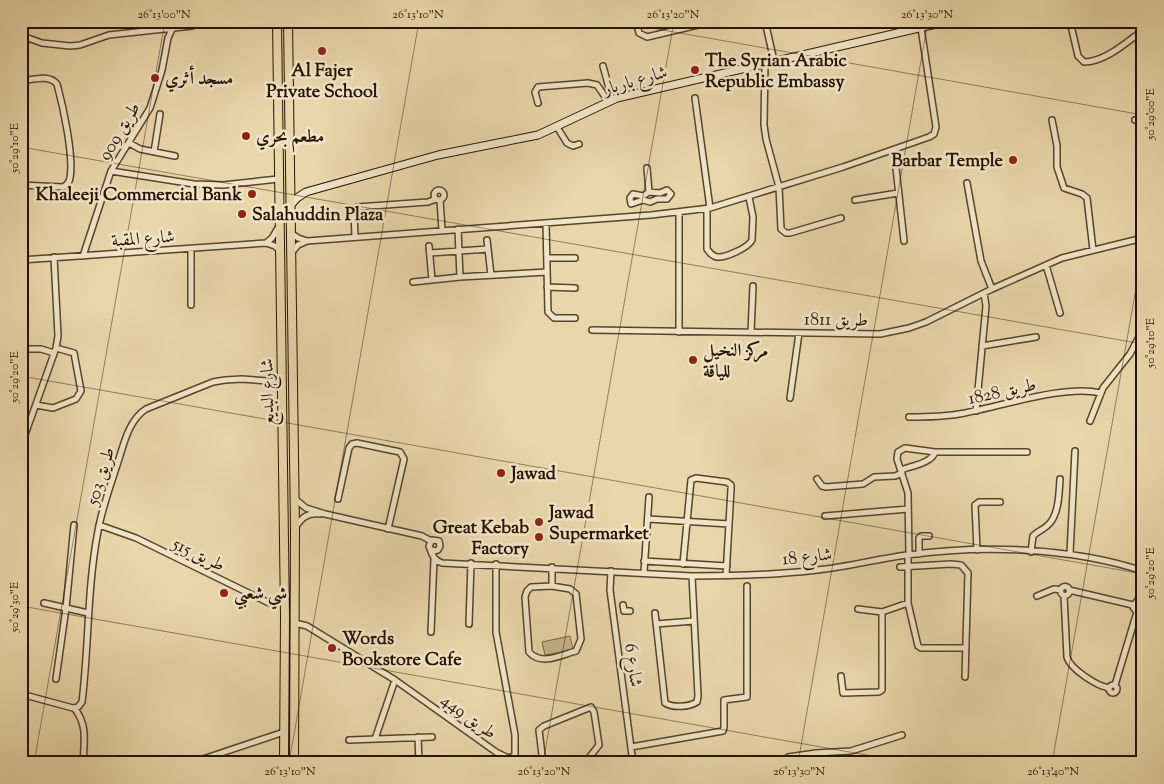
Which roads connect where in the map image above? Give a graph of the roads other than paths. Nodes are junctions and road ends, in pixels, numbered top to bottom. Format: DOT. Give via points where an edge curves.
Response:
graph roads {
  1 [pos="178,21"];
  2 [pos="207,21"];
  3 [pos="277,21"];
  4 [pos="636,21"];
  5 [pos="714,21"];
  6 [pos="950,21"];
  7 [pos="1070,21"];
  8 [pos="1135,21"];
  9 [pos="289,22"];
  10 [pos="765,23"];
  11 [pos="917,26"];
  12 [pos="173,28"];
  13 [pos="1142,31"];
  14 [pos="21,34"];
  15 [pos="28,38"];
  16 [pos="21,49"];
  17 [pos="774,61"];
  18 [pos="765,63"];
  19 [pos="603,66"];
  20 [pos="21,81"];
  21 [pos="696,98"];
  22 [pos="610,100"];
  23 [pos="538,104"];
  24 [pos="160,114"];
  25 [pos="1052,120"];
  26 [pos="1135,120"];
  27 [pos="1143,120"];
  28 [pos="557,127"];
  29 [pos="129,143"];
  30 [pos="579,144"];
  31 [pos="894,150"];
  32 [pos="154,152"];
  33 [pos="174,156"];
  34 [pos="647,168"];
  35 [pos="111,171"];
  36 [pos="278,179"];
  37 [pos="967,183"];
  38 [pos="21,185"];
  39 [pos="289,185"];
  40 [pos="779,187"];
  41 [pos="306,192"];
  42 [pos="649,192"];
  43 [pos="898,193"];
  44 [pos="749,197"];
  45 [pos="642,198"];
  46 [pos="855,200"];
  47 [pos="650,202"];
  48 [pos="631,204"];
  49 [pos="290,206"];
  50 [pos="709,208"];
  51 [pos="632,210"];
  52 [pos="679,212"];
  53 [pos="651,215"];
  54 [pos="841,218"];
  55 [pos="546,224"];
  56 [pos="278,228"];
  57 [pos="458,229"];
  58 [pos="442,230"];
  59 [pos="290,233"];
  60 [pos="355,236"];
  61 [pos="1143,238"];
  62 [pos="488,240"];
  63 [pos="307,241"];
  64 [pos="904,241"];
  65 [pos="266,243"];
  66 [pos="429,246"];
  67 [pos="191,249"];
  68 [pos="488,249"];
  69 [pos="279,250"];
  70 [pos="1093,250"];
  71 [pos="459,251"];
  72 [pos="291,253"];
  73 [pos="430,253"];
  74 [pos="83,256"];
  75 [pos="54,257"];
  76 [pos="547,258"];
  77 [pos="575,258"];
  78 [pos="21,260"];
  79 [pos="1046,264"];
  80 [pos="547,272"];
  81 [pos="490,275"];
  82 [pos="460,277"];
  83 [pos="432,280"];
  84 [pos="413,282"];
  85 [pos="752,286"];
  86 [pos="547,287"];
  87 [pos="575,288"];
  88 [pos="992,289"];
  89 [pos="280,291"];
  90 [pos="292,291"];
  91 [pos="984,293"];
  92 [pos="191,305"];
  93 [pos="1060,314"];
  94 [pos="575,318"];
  95 [pos="1143,329"];
  96 [pos="592,330"];
  97 [pos="679,332"];
  98 [pos="751,332"];
  99 [pos="799,333"];
  100 [pos="1036,337"];
  101 [pos="982,346"];
  102 [pos="24,349"];
  103 [pos="55,350"];
  104 [pos="21,367"];
  105 [pos="282,382"];
  106 [pos="1100,393"];
  107 [pos="790,398"];
  108 [pos="36,405"];
  109 [pos="976,411"];
  110 [pos="909,418"];
  111 [pos="1090,421"];
  112 [pos="21,446"];
  113 [pos="1075,451"];
  114 [pos="935,452"];
  115 [pos="1027,452"];
  116 [pos="902,472"];
  117 [pos="817,479"];
  118 [pos="1060,479"];
  119 [pos="649,497"];
  120 [pos="295,499"];
  121 [pos="338,499"];
  122 [pos="1000,502"];
  123 [pos="908,509"];
  124 [pos="325,514"];
  125 [pos="825,516"];
  126 [pos="648,519"];
  127 [pos="686,521"];
  128 [pos="729,524"];
  129 [pos="74,525"];
  130 [pos="99,525"];
  131 [pos="295,528"];
  132 [pos="388,528"];
  133 [pos="928,536"];
  134 [pos="430,545"];
  135 [pos="438,550"];
  136 [pos="977,550"];
  137 [pos="1031,552"];
  138 [pos="919,554"];
  139 [pos="1070,554"];
  140 [pos="909,555"];
  141 [pos="434,558"];
  142 [pos="644,561"];
  143 [pos="446,563"];
  144 [pos="471,563"];
  145 [pos="496,564"];
  146 [pos="683,564"];
  147 [pos="727,566"];
  148 [pos="908,566"];
  149 [pos="552,567"];
  150 [pos="900,567"];
  151 [pos="610,571"];
  152 [pos="1143,571"];
  153 [pos="644,572"];
  154 [pos="692,576"];
  155 [pos="726,576"];
  156 [pos="1143,580"];
  157 [pos="552,586"];
  158 [pos="747,586"];
  159 [pos="1061,590"];
  160 [pos="1070,590"];
  161 [pos="1037,596"];
  162 [pos="1064,596"];
  163 [pos="284,597"];
  164 [pos="908,603"];
  165 [pos="44,604"];
  166 [pos="1140,604"];
  167 [pos="66,608"];
  168 [pos="626,609"];
  169 [pos="858,609"];
  170 [pos="882,612"];
  171 [pos="88,613"];
  172 [pos="613,613"];
  173 [pos="655,613"];
  174 [pos="694,621"];
  175 [pos="295,622"];
  176 [pos="469,624"];
  177 [pos="656,624"];
  178 [pos="431,632"];
  179 [pos="966,648"];
  180 [pos="841,676"];
  181 [pos="965,677"];
  182 [pos="56,679"];
  183 [pos="395,680"];
  184 [pos="21,694"];
  185 [pos="74,708"];
  186 [pos="284,732"];
  187 [pos="902,735"];
  188 [pos="418,737"];
  189 [pos="432,737"];
  190 [pos="375,739"];
  191 [pos="349,740"];
  192 [pos="631,747"];
  193 [pos="83,763"];
  194 [pos="191,763"];
  195 [pos="284,763"];
  196 [pos="294,763"];
  197 [pos="419,763"];
  198 [pos="543,763"];
  199 [pos="585,763"];
  200 [pos="633,763"];
  201 [pos="785,763"];
  1 -- 12 [label="street, طريق 909"];
  2 -- 12 [label="street"];
  3 -- 36 [label="main road, شارع البديع"];
  4 -- 5 [label="street" via="639,33 647,37"];
  6 -- 11 [label="street, شارع باربار"];
  7 -- 13 [label="street" via="1078,56 1084,62 1117,50"];
  8 -- 13 [label="street"];
  9 -- 39 [label="main road, شارع البديع"];
  10 -- 17 [label="street"];
  11 -- 17 [label="street, شارع باربار"];
  11 -- 31 [label="street" via="936,130 931,136"];
  12 -- 15 [label="street" via="109,35 70,46"];
  12 -- 29 [label="street, طريق 909" via="157,90"];
  14 -- 15 [label="street"];
  15 -- 16 [label="street"];
  17 -- 18 [label="street, شارع باربار"];
  18 -- 22 [label="street, شارع باربار"];
  18 -- 40 [label="street" via="765,132"];
  19 -- 22 [label="street"];
  20 -- 38 [label="street" via="48,78 57,84 70,167 70,180 63,187"];
  21 -- 50 [label="street"];
  22 -- 23 [label="street" via="597,85 588,83 538,87"];
  22 -- 28 [label="street, شارع باربار"];
  24 -- 32 [label="street"];
  25 -- 70 [label="street" via="1057,167 1064,188 1082,194 1088,201"];
  26 -- 27 [label="street"];
  28 -- 30 [label="street" via="567,143"];
  28 -- 41 [label="street, شارع باربار" via="538,135 438,155"];
  29 -- 32 [label="street"];
  29 -- 35 [label="street, طريق 909"];
  31 -- 40 [label="street"];
  31 -- 43 [label="street"];
  32 -- 33 [label="street"];
  34 -- 42 [label="street"];
  35 -- 36 [label="street" via="194,184 223,185"];
  35 -- 74 [label="street, طريق 909"];
  36 -- 56 [label="main road, شارع البديع"];
  37 -- 88 [label="street" via="981,261"];
  39 -- 41 [label="street"];
  39 -- 49 [label="main road, شارع البديع"];
  40 -- 44 [label="street"];
  40 -- 54 [label="street" via="781,226 786,233"];
  41 -- 49 [label="street, شارع باربار"];
  42 -- 45 [label="street"];
  42 -- 47 [label="street" via="658,196"];
  43 -- 46 [label="street"];
  43 -- 64 [label="street"];
  44 -- 50 [label="street"];
  44 -- 50 [label="street" via="753,217 752,240 745,248 721,256 714,256 707,249"];
  45 -- 47 [label="street"];
  45 -- 48 [label="street"];
  45 -- 48 [label="street" via="633,194"];
  47 -- 53 [label="street"];
  48 -- 51 [label="street"];
  49 -- 59 [label="main road, شارع البديع"];
  50 -- 52 [label="street"];
  52 -- 53 [label="street"];
  52 -- 97 [label="street"];
  53 -- 55 [label="street"];
  55 -- 57 [label="street"];
  55 -- 76 [label="street"];
  56 -- 65 [label="street"];
  56 -- 69 [label="main road, شارع البديع"];
  57 -- 58 [label="street"];
  57 -- 71 [label="street"];
  58 -- 60 [label="street"];
  58 -- 60 [label="street" via="438,200 357,207 354,213"];
  59 -- 63 [label="street"];
  59 -- 72 [label="main road, شارع البديع"];
  60 -- 63 [label="street"];
  61 -- 70 [label="street, طريق 1811"];
  62 -- 68 [label="street"];
  63 -- 72 [label="street"];
  65 -- 67 [label="street, شارع المقبة"];
  65 -- 69 [label="street"];
  66 -- 73 [label="street"];
  67 -- 74 [label="street, شارع المقبة"];
  67 -- 92 [label="street"];
  68 -- 71 [label="street"];
  68 -- 81 [label="street"];
  69 -- 89 [label="main road, شارع البديع"];
  70 -- 79 [label="street, طريق 1811"];
  71 -- 73 [label="street"];
  71 -- 82 [label="street"];
  72 -- 90 [label="main road, شارع البديع"];
  73 -- 83 [label="street"];
  74 -- 75 [label="street, شارع المقبة"];
  75 -- 78 [label="street, شارع المقبة"];
  75 -- 103 [label="street" via="58,336"];
  76 -- 77 [label="street"];
  76 -- 80 [label="street"];
  79 -- 88 [label="street, طريق 1811"];
  79 -- 93 [label="street"];
  80 -- 81 [label="street"];
  80 -- 86 [label="street"];
  81 -- 82 [label="street"];
  82 -- 83 [label="street"];
  83 -- 84 [label="street"];
  85 -- 98 [label="street"];
  86 -- 87 [label="street"];
  86 -- 94 [label="street" via="550,316"];
  88 -- 91 [label="street, طريق 1811"];
  89 -- 90 [label="main road"];
  89 -- 105 [label="main road, شارع البديع"];
  90 -- 120 [label="main road, شارع البديع"];
  91 -- 99 [label="street, طريق 1811" via="909,328 880,334"];
  91 -- 101 [label="street"];
  95 -- 106 [label="street" via="1130,354"];
  96 -- 97 [label="street, طريق 1811"];
  97 -- 98 [label="street, طريق 1811"];
  98 -- 99 [label="street, طريق 1811"];
  99 -- 107 [label="street"];
  100 -- 101 [label="street"];
  101 -- 109 [label="street"];
  102 -- 103 [label="street"];
  102 -- 104 [label="street"];
  103 -- 108 [label="street"];
  103 -- 108 [label="street" via="74,353 81,391 76,398 53,408"];
  105 -- 130 [label="street, طريق 503" via="234,378 213,382 139,413 122,448"];
  105 -- 163 [label="main road, شارع البديع"];
  106 -- 109 [label="street, طريق 1828" via="1059,394"];
  106 -- 111 [label="street"];
  108 -- 112 [label="street"];
  109 -- 110 [label="street, طريق 1828"];
  113 -- 139 [label="street"];
  114 -- 115 [label="street"];
  114 -- 116 [label="street" via="932,458"];
  114 -- 116 [label="street" via="900,450 897,457"];
  116 -- 117 [label="street" via="896,476 874,477 863,484 826,487"];
  116 -- 123 [label="street" via="908,493"];
  118 -- 137 [label="street" via="1054,515 1046,527 1033,536"];
  119 -- 126 [label="street"];
  120 -- 124 [label="street" via="302,506"];
  120 -- 131 [label="main road, شارع البديع"];
  121 -- 132 [label="street" via="352,444 400,452 404,459"];
  122 -- 136 [label="street" via="979,502 975,505"];
  123 -- 125 [label="street"];
  123 -- 140 [label="street"];
  124 -- 131 [label="street" via="308,514"];
  124 -- 132 [label="street"];
  126 -- 127 [label="street"];
  126 -- 142 [label="street"];
  127 -- 128 [label="street"];
  127 -- 128 [label="street" via="690,482 696,478 730,485"];
  127 -- 146 [label="street"];
  128 -- 147 [label="street"];
  129 -- 167 [label="street"];
  130 -- 163 [label="street, طريق 515" via="136,538 266,602 277,602"];
  130 -- 171 [label="street, طريق 503"];
  131 -- 175 [label="main road, شارع البديع"];
  132 -- 134 [label="street" via="425,537"];
  133 -- 138 [label="street" via="919,538"];
  134 -- 135 [label="street" via="433,551"];
  134 -- 135 [label="street" via="434,540 439,541"];
  134 -- 141 [label="street"];
  135 -- 143 [label="street"];
  136 -- 137 [label="street, شارع 18"];
  136 -- 138 [label="street, شارع 18"];
  137 -- 139 [label="street, شارع 18"];
  138 -- 140 [label="street, شارع 18"];
  139 -- 152 [label="street, شارع 18" via="1104,559"];
  140 -- 148 [label="street"];
  140 -- 155 [label="street, شارع 18" via="817,570"];
  141 -- 143 [label="street, شارع 18"];
  141 -- 178 [label="street"];
  142 -- 146 [label="street"];
  142 -- 153 [label="street"];
  143 -- 144 [label="street, شارع 18"];
  144 -- 145 [label="street, شارع 18"];
  144 -- 176 [label="street"];
  145 -- 149 [label="street, شارع 18"];
  145 -- 183 [label="street, طريق 449" via="496,632 514,735 515,754 512,758 496,752"];
  146 -- 147 [label="street"];
  147 -- 155 [label="street"];
  148 -- 150 [label="street"];
  148 -- 164 [label="street"];
  148 -- 179 [label="street" via="961,565 968,573"];
  149 -- 151 [label="street, شارع 18"];
  149 -- 157 [label="street"];
  151 -- 153 [label="street, شارع 18"];
  151 -- 172 [label="street, شارع 6"];
  153 -- 154 [label="street, شارع 18"];
  154 -- 155 [label="street, شارع 18"];
  154 -- 174 [label="street"];
  156 -- 166 [label="street"];
  157 -- 157 [label="street" via="570,589 576,594 581,639 576,651 541,660 533,658 529,652 525,597 531,587"];
  158 -- 192 [label="street" via="748,697 724,700 723,731"];
  159 -- 160 [label="street" via="1064,587"];
  159 -- 161 [label="street" via="1054,589"];
  159 -- 162 [label="street"];
  160 -- 162 [label="street"];
  160 -- 166 [label="street"];
  162 -- 166 [label="street" via="1069,663 1101,686 1109,688 1115,685 1137,612 1134,610"];
  163 -- 186 [label="main road, شارع البديع"];
  164 -- 170 [label="street"];
  164 -- 179 [label="street" via="918,646"];
  165 -- 167 [label="street"];
  167 -- 171 [label="street"];
  167 -- 182 [label="street"];
  168 -- 172 [label="street"];
  169 -- 170 [label="street"];
  170 -- 180 [label="street" via="882,690 843,693"];
  171 -- 185 [label="street, طريق 503" via="82,699"];
  172 -- 192 [label="street, شارع 6"];
  173 -- 177 [label="street"];
  174 -- 177 [label="street"];
  174 -- 177 [label="street" via="697,702 670,706 664,703"];
  175 -- 183 [label="street, طريق 449" via="307,626"];
  175 -- 196 [label="main road, شارع البديع"];
  179 -- 181 [label="street"];
  183 -- 190 [label="street"];
  184 -- 185 [label="street"];
  185 -- 193 [label="street" via="83,726"];
  186 -- 194 [label="street"];
  186 -- 195 [label="main road, شارع البديع"];
  187 -- 201 [label="street" via="851,751 788,757"];
  188 -- 189 [label="street"];
  188 -- 190 [label="street"];
  188 -- 197 [label="street"];
  190 -- 191 [label="street"];
  192 -- 200 [label="street, شارع 6"];
  198 -- 199 [label="street" via="539,730 591,707 599,745"];
}
